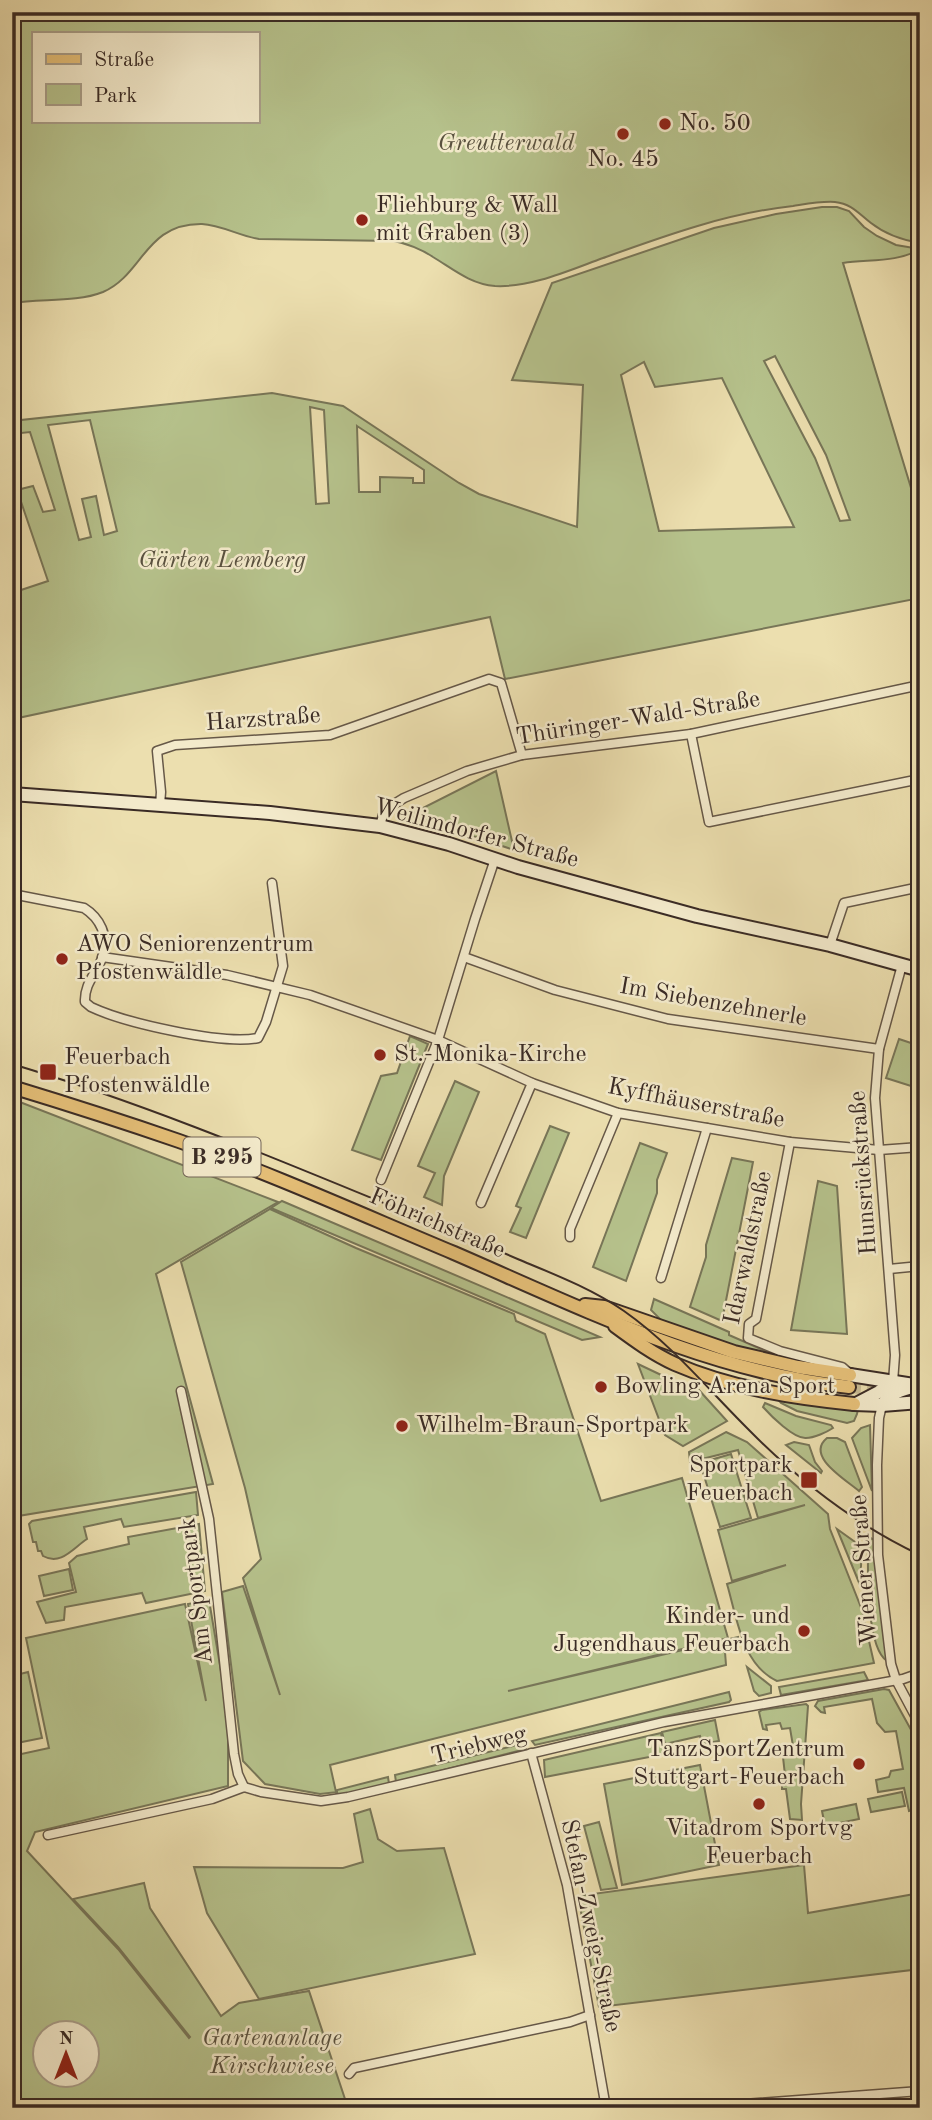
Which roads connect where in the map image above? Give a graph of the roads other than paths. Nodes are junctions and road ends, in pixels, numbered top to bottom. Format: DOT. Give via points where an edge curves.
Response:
graph roads {
  1 [pos="920,685"];
  2 [pos="691,734"];
  3 [pos="523,754"];
  4 [pos="920,779"];
  5 [pos="12,794"];
  6 [pos="160,805"];
  7 [pos="380,826"];
  8 [pos="495,859"];
  9 [pos="272,883"];
  10 [pos="920,887"];
  11 [pos="12,894"];
  12 [pos="830,945"];
  13 [pos="102,957"];
  14 [pos="464,957"];
  15 [pos="902,965"];
  16 [pos="920,970"];
  17 [pos="277,987"];
  18 [pos="438,1040"];
  19 [pos="878,1049"];
  20 [pos="532,1083"];
  21 [pos="12,1087"];
  22 [pos="618,1113"];
  23 [pos="707,1128"];
  24 [pos="790,1142"];
  25 [pos="920,1147"];
  26 [pos="879,1150"];
  27 [pos="381,1181"];
  28 [pos="481,1203"];
  29 [pos="570,1237"];
  30 [pos="920,1266"];
  31 [pos="889,1269"];
  32 [pos="661,1278"];
  33 [pos="574,1304"];
  34 [pos="598,1314"];
  35 [pos="867,1377"];
  36 [pos="849,1381"];
  37 [pos="897,1385"];
  38 [pos="919,1386"];
  39 [pos="181,1391"];
  40 [pos="881,1399"];
  41 [pos="918,1402"];
  42 [pos="854,1404"];
  43 [pos="920,1673"];
  44 [pos="896,1680"];
  45 [pos="920,1725"];
  46 [pos="531,1753"];
  47 [pos="244,1787"];
  48 [pos="48,1835"];
  49 [pos="590,2015"];
  50 [pos="349,2074"];
  51 [pos="920,2091"];
  52 [pos="606,2108"];
  53 [pos="692,2108"];
  1 -- 2 [label="street, Thüringer-Wald-Straße"];
  2 -- 3 [label="street, Thüringer-Wald-Straße"];
  2 -- 4 [label="street" via="709,822"];
  3 -- 6 [label="street, Harzstraße" via="501,683 489,680 330,735 174,745 157,751"];
  3 -- 7 [label="street, Thüringer-Wald-Straße" via="404,798 383,815"];
  5 -- 6 [label="street, Weilimdorfer Straße"];
  6 -- 7 [label="street, Weilimdorfer Straße"];
  7 -- 8 [label="street, Weilimdorfer Straße"];
  8 -- 12 [label="street, Weilimdorfer Straße" via="697,916"];
  8 -- 14 [label="street"];
  9 -- 17 [label="street" via="283,966"];
  10 -- 12 [label="street" via="844,903"];
  11 -- 13 [label="street" via="84,908 93,914 104,933"];
  12 -- 15 [label="street, Weilimdorfer Straße"];
  13 -- 17 [label="street, Kyffhäuserstraße"];
  13 -- 17 [label="street" via="84,993 91,1007 148,1025 207,1036 244,1041 258,1038"];
  14 -- 18 [label="street"];
  14 -- 19 [label="street, Im Siebenzehnerle" via="555,990 668,1019"];
  15 -- 16 [label="street, Weilimdorfer Straße"];
  15 -- 19 [label="street, Hunsrückstraße"];
  17 -- 18 [label="street, Kyffhäuserstraße"];
  18 -- 20 [label="street, Kyffhäuserstraße"];
  18 -- 27 [label="street"];
  19 -- 26 [label="street, Hunsrückstraße"];
  20 -- 22 [label="street, Kyffhäuserstraße"];
  20 -- 28 [label="street"];
  21 -- 33 [label="main road, Föhrichstraße / B 295" via="256,1170"];
  22 -- 23 [label="street, Kyffhäuserstraße"];
  22 -- 29 [label="street"];
  23 -- 24 [label="street, Kyffhäuserstraße"];
  23 -- 32 [label="street"];
  24 -- 26 [label="street, Kyffhäuserstraße"];
  24 -- 36 [label="street, Idarwaldstraße" via="756,1319 749,1324 748,1338 842,1367"];
  25 -- 26 [label="street, Kyffhäuserstraße"];
  26 -- 31 [label="street, Hunsrückstraße"];
  30 -- 31 [label="street"];
  31 -- 37 [label="street, Hunsrückstraße"];
  33 -- 34 [label="main road, Föhrichstraße / B 295"];
  33 -- 36 [label="main road" via="604,1307 734,1352"];
  34 -- 36 [label="main road, Föhrichstraße / B 295" via="745,1369 813,1383"];
  34 -- 42 [label="main road" via="652,1352 702,1374 792,1396"];
  35 -- 36 [label="street, Föhrichstraße"];
  35 -- 37 [label="street, Föhrichstraße"];
  35 -- 40 [label="street"];
  37 -- 38 [label="street, Föhrichstraße"];
  37 -- 40 [label="street"];
  37 -- 41 [label="street"];
  39 -- 47 [label="street, Am Sportpark" via="209,1518 234,1754"];
  40 -- 41 [label="street"];
  40 -- 42 [label="street"];
  40 -- 44 [label="street, Wiener Straße" via="878,1555"];
  43 -- 44 [label="street, Triebweg"];
  44 -- 45 [label="street, Wiener Straße"];
  44 -- 46 [label="street, Triebweg"];
  46 -- 47 [label="street, Triebweg" via="321,1801"];
  46 -- 49 [label="street, Stefan-Zweig-Straße" via="567,1885"];
  47 -- 48 [label="street" via="212,1799"];
  49 -- 50 [label="street" via="354,2068"];
  49 -- 52 [label="street, Stefan-Zweig-Straße"];
  51 -- 53 [label="street"];
}
